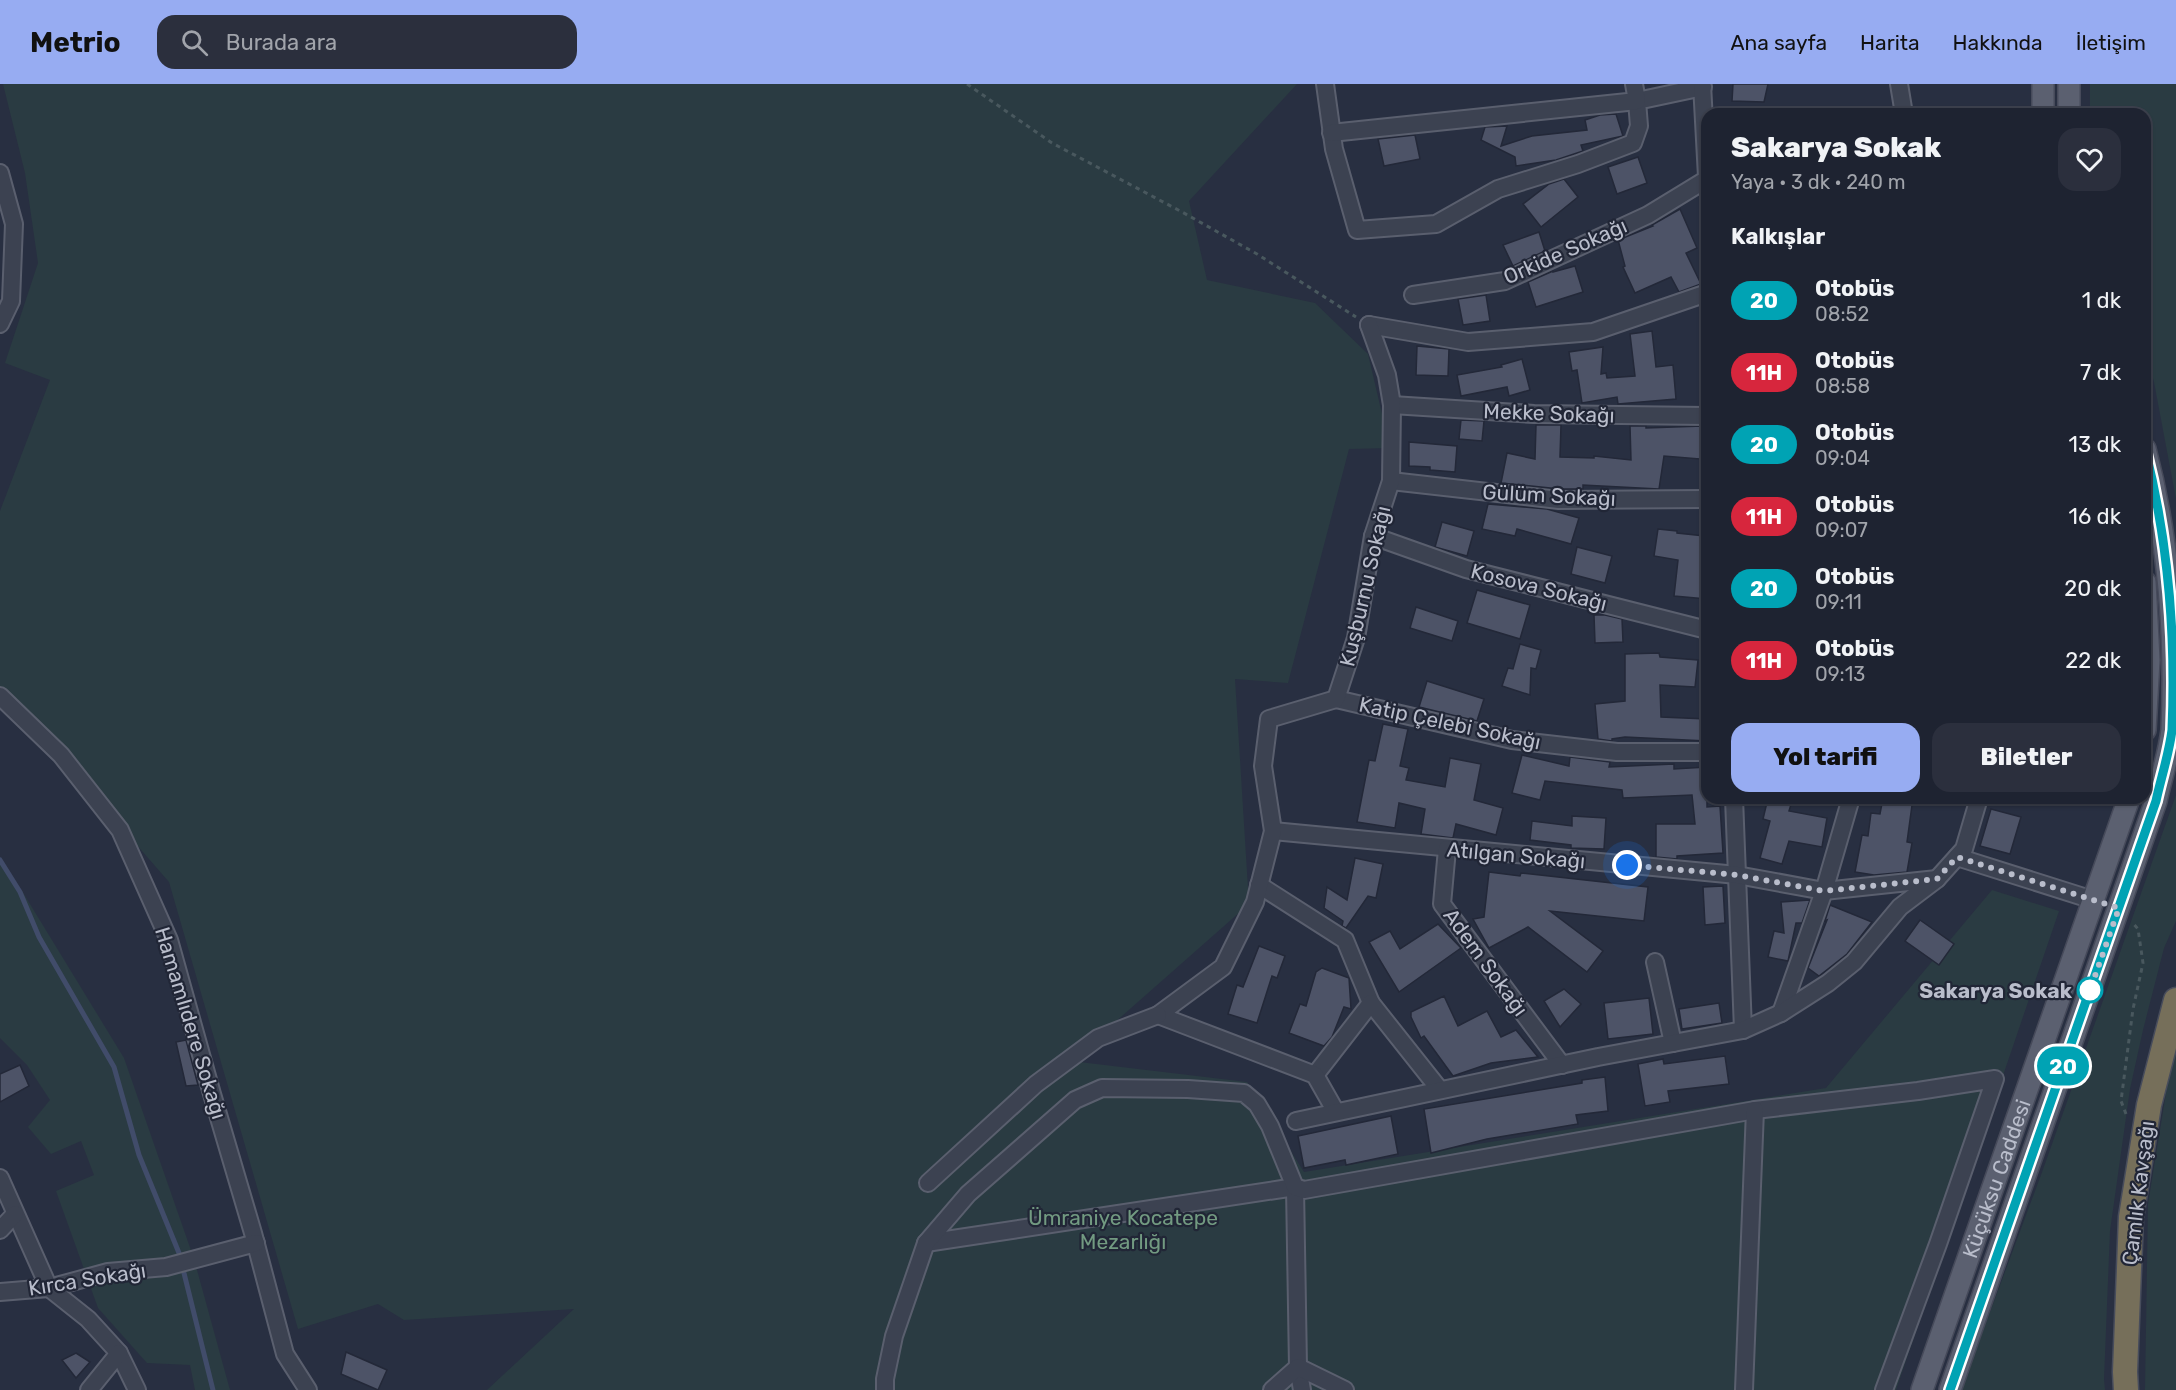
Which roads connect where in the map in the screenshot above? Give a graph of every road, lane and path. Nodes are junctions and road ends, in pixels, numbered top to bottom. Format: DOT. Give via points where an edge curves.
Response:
graph roads {
  1 [pos="967,84"];
  2 [pos="1325,84"];
  3 [pos="1899,84"];
  4 [pos="2043,84"];
  5 [pos="2069,84"];
  6 [pos="1702,85"];
  7 [pos="1635,92"];
  8 [pos="1703,108"];
  9 [pos="1903,108"];
  10 [pos="2043,108"];
  11 [pos="2069,108"];
  12 [pos="1331,133"];
  13 [pos="0,173"];
  14 [pos="1701,182"];
  15 [pos="1413,295"];
  16 [pos="1701,295"];
  17 [pos="0,324"];
  18 [pos="1369,325"];
  19 [pos="1392,405"];
  20 [pos="1701,416"];
  21 [pos="2151,473"];
  22 [pos="1391,481"];
  23 [pos="1701,499"];
  24 [pos="1373,536"];
  25 [pos="1701,628"];
  26 [pos="0,696"];
  27 [pos="1336,699"];
  28 [pos="1701,752"];
  29 [pos="1734,804"];
  30 [pos="1849,804"];
  31 [pos="1977,804"];
  32 [pos="2127,804"];
  33 [pos="1274,831"];
  34 [pos="1447,849"];
  35 [pos="1957,857"];
  36 [pos="1737,875"];
  37 [pos="1937,879"];
  38 [pos="1259,885"];
  39 [pos="1824,891"];
  40 [pos="2093,900"];
  41 [pos="2119,908"];
  42 [pos="1655,962"];
  43 [pos="2176,1000"];
  44 [pos="1371,1003"];
  45 [pos="1781,1013"];
  46 [pos="1158,1016"];
  47 [pos="1743,1030"];
  48 [pos="1673,1043"];
  49 [pos="1562,1065"];
  50 [pos="1315,1075"];
  51 [pos="1440,1090"];
  52 [pos="1755,1110"];
  53 [pos="1336,1112"];
  54 [pos="1296,1121"];
  55 [pos="2129,1122"];
  56 [pos="0,1178"];
  57 [pos="928,1182"];
  58 [pos="1294,1187"];
  59 [pos="15,1214"];
  60 [pos="0,1230"];
  61 [pos="926,1243"];
  62 [pos="256,1244"];
  63 [pos="49,1288"];
  64 [pos="0,1292"];
  65 [pos="119,1353"];
  66 [pos="1298,1367"];
  67 [pos="89,1390"];
  68 [pos="137,1390"];
  69 [pos="308,1390"];
  70 [pos="885,1390"];
  71 [pos="1272,1390"];
  72 [pos="1302,1390"];
  73 [pos="1345,1390"];
  74 [pos="1744,1390"];
  75 [pos="1884,1390"];
  76 [pos="1922,1390"];
  77 [pos="1950,1390"];
  78 [pos="2126,1390"];
  1 -- 18 [label="path" via="1052,143 1257,254"];
  2 -- 12 [label="street"];
  3 -- 9 [label="street"];
  4 -- 10 [label="main road"];
  5 -- 11 [label="main road"];
  6 -- 7 [label="street"];
  6 -- 8 [label="street"];
  7 -- 12 [label="street"];
  7 -- 12 [label="street" via="1639,126 1633,143 1498,189 1436,224 1357,230"];
  13 -- 17 [label="street" via="14,224 11,301"];
  14 -- 15 [label="street, Orkide Sokağı" via="1648,215 1505,281"];
  16 -- 18 [label="street" via="1593,332 1468,342"];
  18 -- 19 [label="street, Kuşburnu Sokağı" via="1387,375"];
  19 -- 20 [label="street, Mekke Sokağı" via="1534,414"];
  19 -- 22 [label="street, Kuşburnu Sokağı"];
  21 -- 41 [label="main road, Küçüksu Caddesi" via="2172,583 2172,731 2156,801"];
  22 -- 23 [label="street, Gülüm Sokağı" via="1559,500"];
  22 -- 24 [label="street, Kuşburnu Sokağı"];
  24 -- 25 [label="street, Kosova Sokağı" via="1466,569"];
  24 -- 27 [label="street, Kuşburnu Sokağı" via="1356,638"];
  26 -- 62 [label="street, Hamamlıdere Sokağı" via="61,755 120,830 169,940"];
  27 -- 28 [label="street, Katip Çelebi Sokağı" via="1512,740 1617,752"];
  27 -- 33 [label="street" via="1269,719 1263,766"];
  29 -- 36 [label="street"];
  30 -- 39 [label="street"];
  31 -- 35 [label="street" via="1964,849"];
  32 -- 40 [label="main road, Küçüksu Caddesi"];
  33 -- 34 [label="street, Atılgan Sokağı"];
  33 -- 38 [label="street"];
  34 -- 36 [label="street, Atılgan Sokağı"];
  34 -- 49 [label="street, Adem Sokağı" via="1442,904"];
  35 -- 37 [label="street"];
  35 -- 40 [label="street"];
  36 -- 39 [label="street, Atılgan Sokağı"];
  36 -- 47 [label="street"];
  37 -- 39 [label="street, Atılgan Sokağı"];
  37 -- 45 [label="street" via="1900,907 1854,962"];
  38 -- 44 [label="street" via="1345,940"];
  38 -- 46 [label="street" via="1255,902 1223,967"];
  39 -- 45 [label="street"];
  40 -- 41 [label="main road"];
  40 -- 76 [label="main road, Küçüksu Caddesi"];
  41 -- 55 [label="path" via="2138,929 2143,963 2121,1101"];
  41 -- 77 [label="main road, Küçüksu Caddesi"];
  42 -- 48 [label="street"];
  43 -- 78 [label="highway, Çamlık Kavşağı" via="2149,1105 2131,1217"];
  44 -- 50 [label="street"];
  44 -- 51 [label="street"];
  45 -- 47 [label="street"];
  46 -- 50 [label="street"];
  46 -- 57 [label="street" via="1098,1038 1036,1084"];
  47 -- 48 [label="street"];
  48 -- 49 [label="street"];
  49 -- 51 [label="street"];
  50 -- 53 [label="street"];
  51 -- 53 [label="street"];
  52 -- 58 [label="street" via="1304,1190"];
  52 -- 74 [label="street"];
  52 -- 75 [label="street" via="1995,1079"];
  53 -- 54 [label="street"];
  56 -- 59 [label="street"];
  58 -- 61 [label="street"];
  58 -- 61 [label="street" via="1270,1126 1257,1104 1244,1093 1102,1088 1075,1100 968,1194"];
  58 -- 66 [label="street"];
  59 -- 60 [label="street"];
  59 -- 63 [label="street"];
  61 -- 70 [label="street" via="894,1335"];
  62 -- 63 [label="street, Kırca Sokağı" via="173,1265 108,1272"];
  62 -- 69 [label="street, Hamamlıdere Sokağı" via="285,1354"];
  63 -- 64 [label="street, Kırca Sokağı"];
  63 -- 65 [label="street" via="87,1318"];
  65 -- 67 [label="street"];
  65 -- 68 [label="street"];
  66 -- 71 [label="street"];
  66 -- 72 [label="street"];
  66 -- 73 [label="street"];
}
